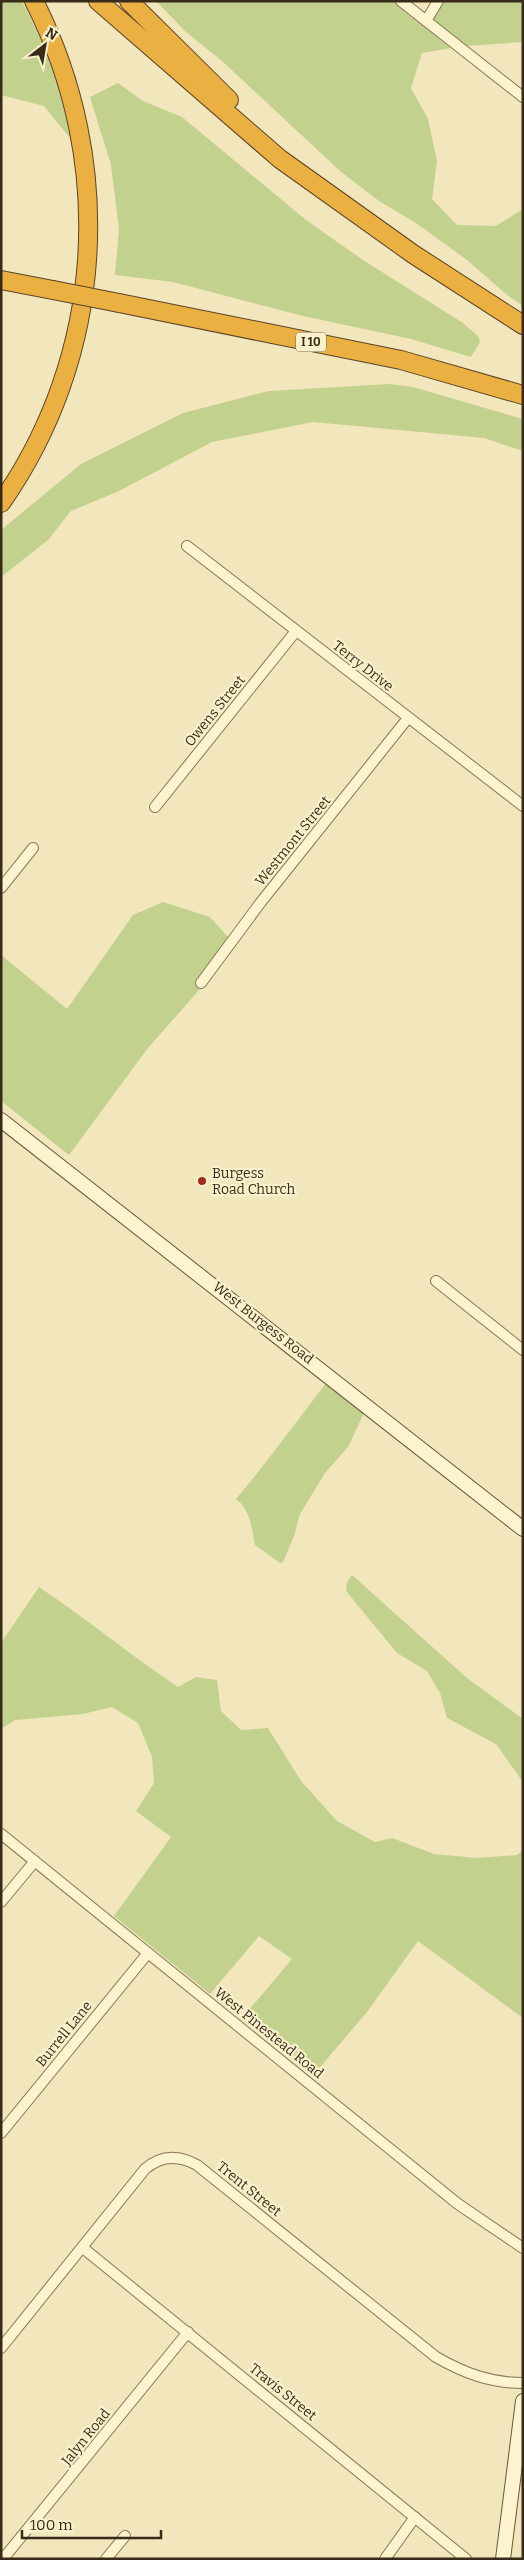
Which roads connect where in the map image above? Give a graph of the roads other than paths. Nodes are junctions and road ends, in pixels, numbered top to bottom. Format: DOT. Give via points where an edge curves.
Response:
graph roads {
  1 [pos="34,1"];
  2 [pos="98,1"];
  3 [pos="128,1"];
  4 [pos="402,1"];
  5 [pos="438,1"];
  6 [pos="426,21"];
  7 [pos="523,97"];
  8 [pos="280,159"];
  9 [pos="1,280"];
  10 [pos="523,325"];
  11 [pos="523,396"];
  12 [pos="1,503"];
  13 [pos="187,546"];
  14 [pos="296,631"];
  15 [pos="408,718"];
  16 [pos="523,806"];
  17 [pos="155,807"];
  18 [pos="33,848"];
  19 [pos="1,888"];
  20 [pos="201,983"];
  21 [pos="1,1120"];
  22 [pos="436,1281"];
  23 [pos="523,1350"];
  24 [pos="523,1529"];
  25 [pos="1,1834"];
  26 [pos="35,1861"];
  27 [pos="1,1902"];
  28 [pos="148,1953"];
  29 [pos="1,2133"];
  30 [pos="83,2248"];
  31 [pos="523,2248"];
  32 [pos="188,2332"];
  33 [pos="1,2348"];
  34 [pos="523,2383"];
  35 [pos="523,2401"];
  36 [pos="415,2517"];
  37 [pos="125,2536"];
  38 [pos="506,2558"];
  39 [pos="3,2559"];
  40 [pos="106,2559"];
  41 [pos="385,2559"];
  42 [pos="466,2559"];
  1 -- 12 [label="highway" via="61,62 74,102 88,184 89,249 81,315 61,390 29,460"];
  2 -- 8 [label="highway"];
  3 -- 8 [label="highway" via="245,116"];
  4 -- 6 [label="street"];
  5 -- 6 [label="street"];
  6 -- 7 [label="street"];
  8 -- 10 [label="highway" via="413,254"];
  9 -- 11 [label="highway, I 10, bridge" via="401,360"];
  13 -- 14 [label="street, Terry Drive"];
  14 -- 15 [label="street, Terry Drive"];
  14 -- 17 [label="street, Owens Street"];
  15 -- 16 [label="street, Terry Drive"];
  15 -- 20 [label="street, Westmont Street" via="261,902"];
  18 -- 19 [label="street"];
  21 -- 24 [label="main road, West Burgess Road"];
  22 -- 23 [label="street"];
  25 -- 26 [label="street, West Pinestead Road"];
  26 -- 27 [label="street"];
  26 -- 28 [label="street, West Pinestead Road"];
  28 -- 29 [label="street, Burrell Lane"];
  28 -- 31 [label="street, West Pinestead Road" via="458,2204"];
  30 -- 32 [label="street, Travis Street"];
  30 -- 33 [label="street, Trent Street"];
  30 -- 34 [label="street, Trent Street" via="150,2164 170,2157 188,2160 436,2357 476,2376"];
  32 -- 36 [label="street, Travis Street"];
  32 -- 39 [label="street, Jalyn Road"];
  35 -- 38 [label="main road"];
  36 -- 41 [label="street"];
  36 -- 42 [label="street, Travis Street"];
  37 -- 40 [label="street"];
}
